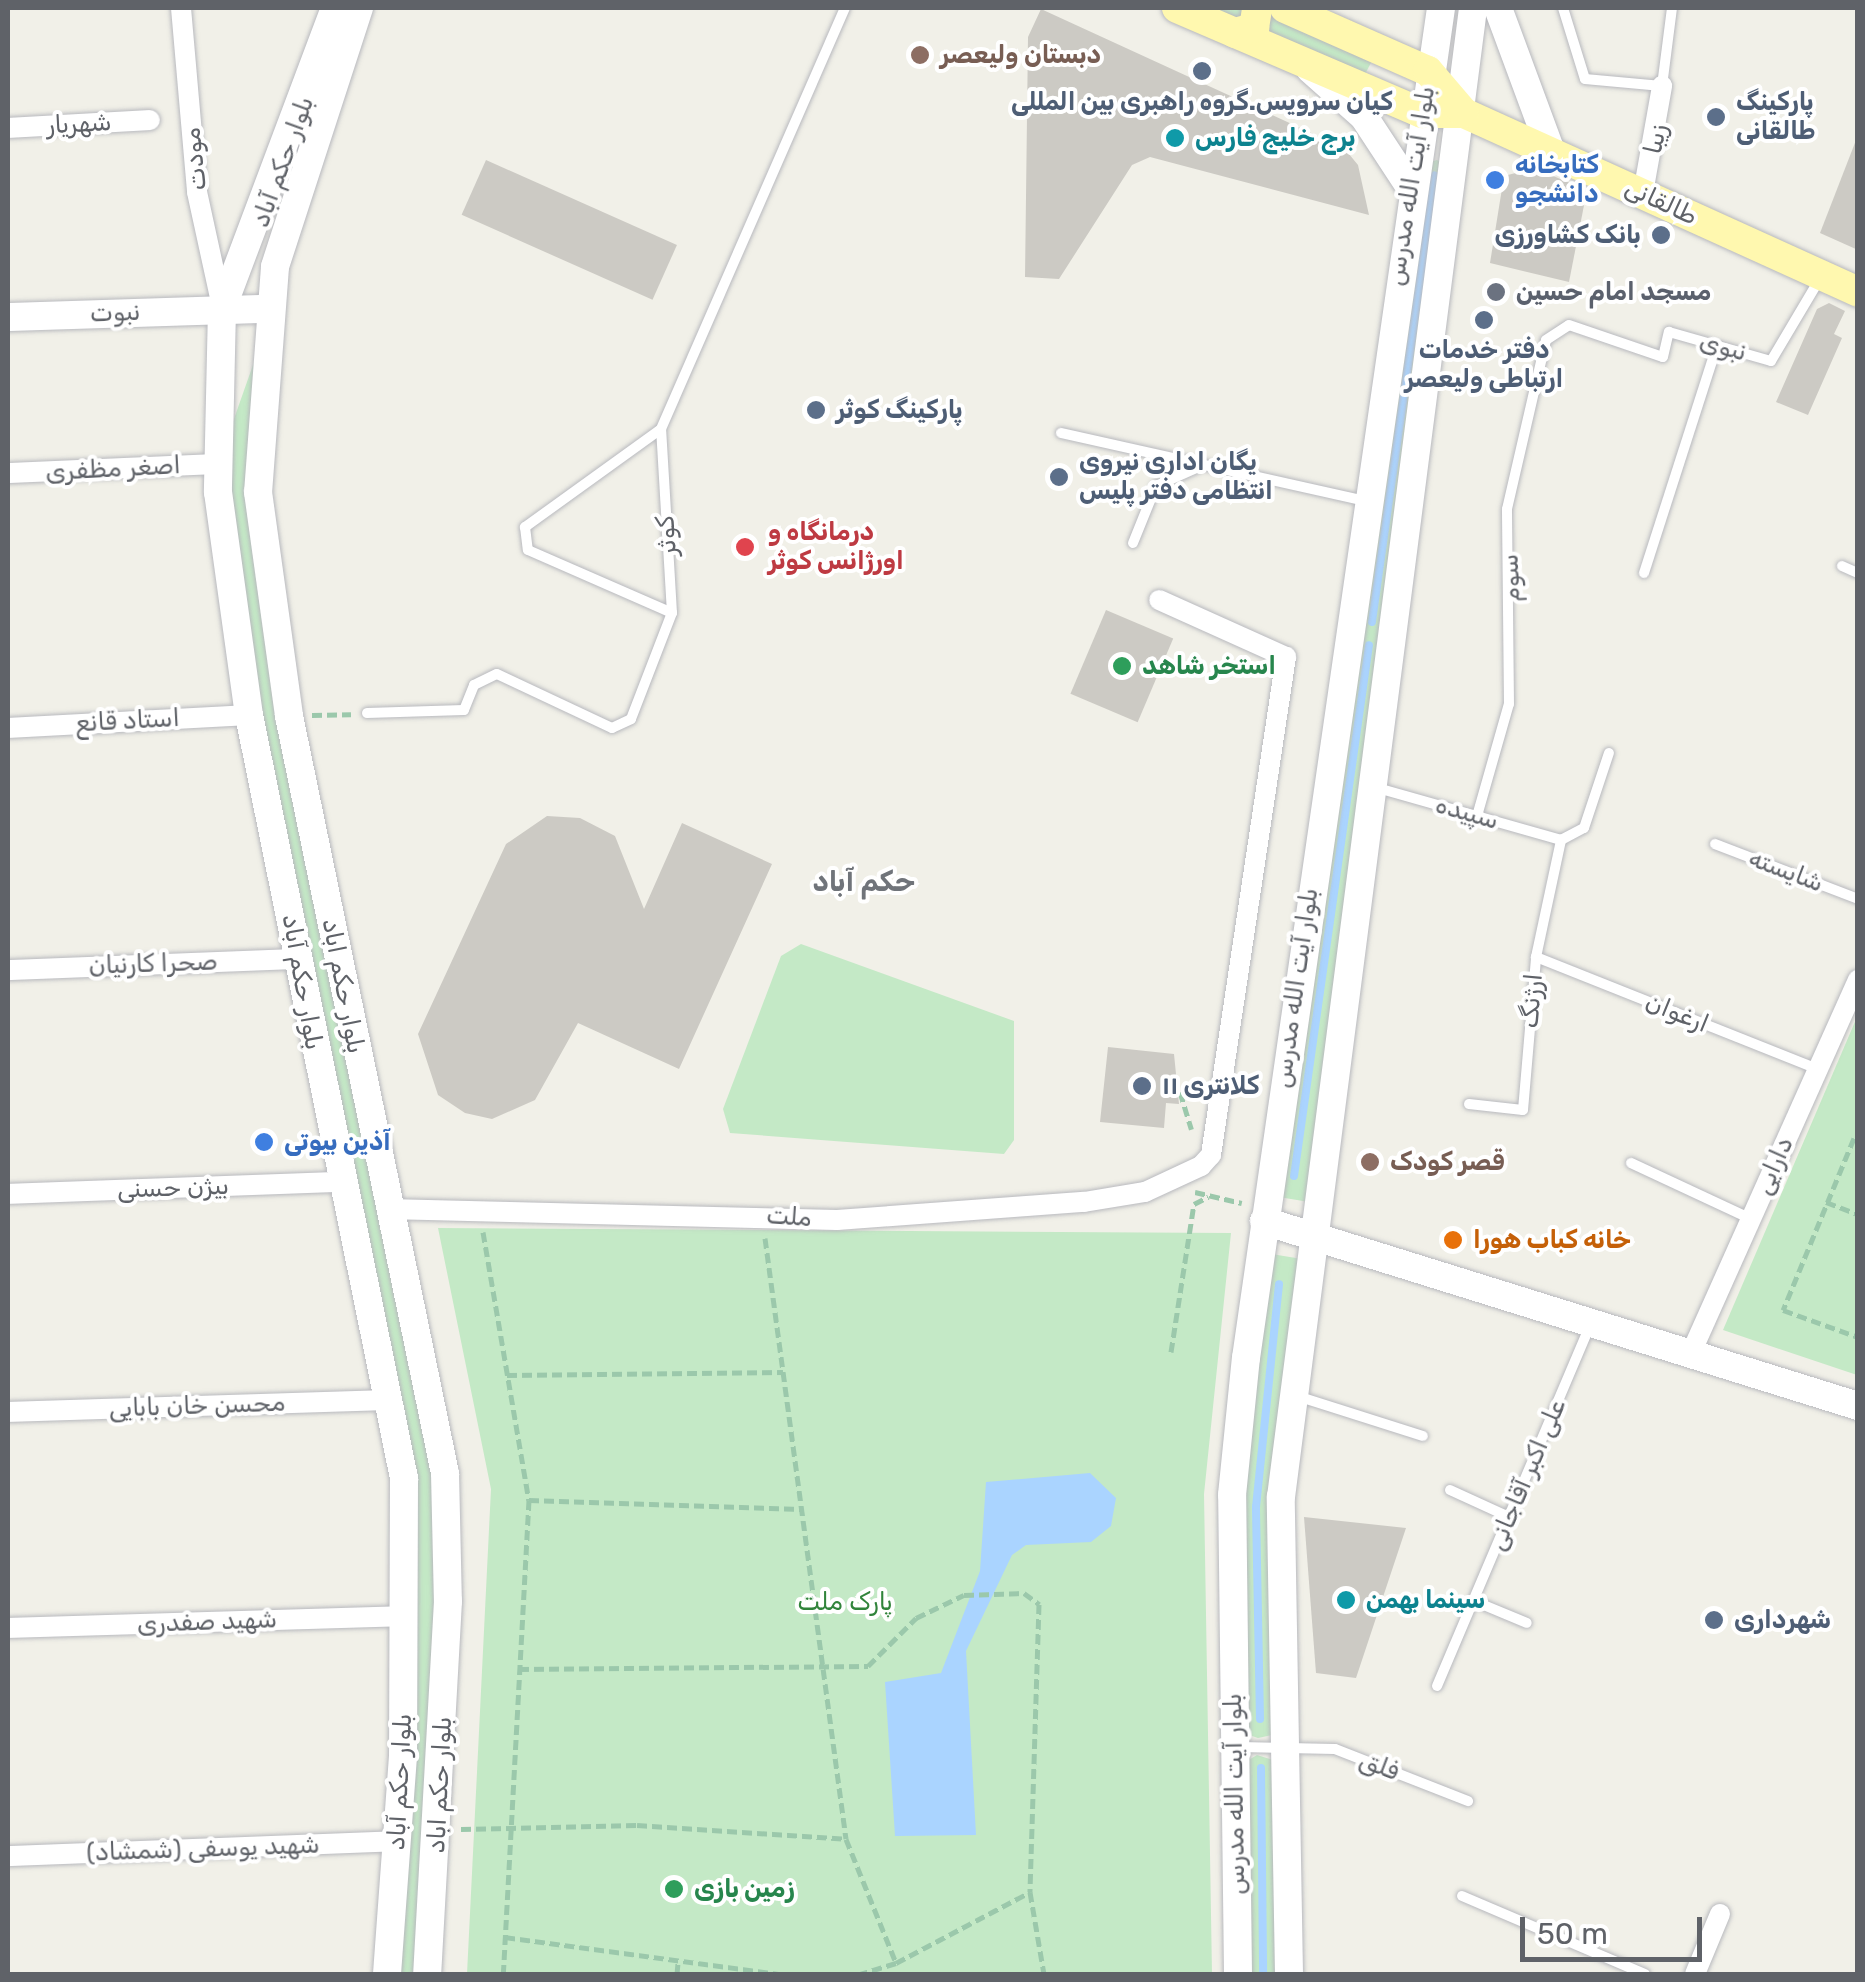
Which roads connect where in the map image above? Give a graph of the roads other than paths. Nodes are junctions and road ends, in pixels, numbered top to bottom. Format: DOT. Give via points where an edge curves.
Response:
graph roads {
  1 [pos="181,8"];
  2 [pos="335,8"];
  3 [pos="359,8"];
  4 [pos="845,8"];
  5 [pos="1177,8"];
  6 [pos="1257,8"];
  7 [pos="1292,8"];
  8 [pos="1442,8"];
  9 [pos="1473,8"];
  10 [pos="1498,8"];
  11 [pos="1563,8"];
  12 [pos="1672,8"];
  13 [pos="1235,33"];
  14 [pos="1302,61"];
  15 [pos="1428,71"];
  16 [pos="1662,86"];
  17 [pos="1464,112"];
  18 [pos="1422,113"];
  19 [pos="150,120"];
  20 [pos="8,128"];
  21 [pos="1551,150"];
  22 [pos="1410,187"];
  23 [pos="1643,193"];
  24 [pos="1822,276"];
  25 [pos="1858,292"];
  26 [pos="222,309"];
  27 [pos="268,309"];
  28 [pos="8,316"];
  29 [pos="1546,340"];
  30 [pos="1717,345"];
  31 [pos="661,429"];
  32 [pos="1061,433"];
  33 [pos="218,464"];
  34 [pos="1204,465"];
  35 [pos="8,474"];
  36 [pos="1364,501"];
  37 [pos="1133,543"];
  38 [pos="1842,566"];
  39 [pos="1644,573"];
  40 [pos="1858,573"];
  41 [pos="1159,600"];
  42 [pos="672,613"];
  43 [pos="367,713"];
  44 [pos="249,715"];
  45 [pos="8,728"];
  46 [pos="1608,753"];
  47 [pos="1374,786"];
  48 [pos="1478,816"];
  49 [pos="1560,840"];
  50 [pos="1715,844"];
  51 [pos="1858,899"];
  52 [pos="1536,957"];
  53 [pos="298,958"];
  54 [pos="8,970"];
  55 [pos="1858,980"];
  56 [pos="1818,1070"];
  57 [pos="1469,1104"];
  58 [pos="1630,1163"];
  59 [pos="339,1182"];
  60 [pos="8,1194"];
  61 [pos="387,1210"];
  62 [pos="1254,1212"];
  63 [pos="1751,1219"];
  64 [pos="1310,1235"];
  65 [pos="1592,1320"];
  66 [pos="1691,1352"];
  67 [pos="1292,1394"];
  68 [pos="386,1400"];
  69 [pos="1858,1406"];
  70 [pos="8,1412"];
  71 [pos="1423,1436"];
  72 [pos="1450,1490"];
  73 [pos="1509,1516"];
  74 [pos="1474,1601"];
  75 [pos="407,1616"];
  76 [pos="1527,1623"];
  77 [pos="8,1628"];
  78 [pos="1438,1686"];
  79 [pos="1234,1746"];
  80 [pos="1286,1747"];
  81 [pos="1468,1801"];
  82 [pos="398,1842"];
  83 [pos="8,1856"];
  84 [pos="1462,1896"];
  85 [pos="1720,1914"];
  86 [pos="387,1974"];
  87 [pos="427,1974"];
  88 [pos="1238,1974"];
  89 [pos="1289,1974"];
  90 [pos="1645,1974"];
  91 [pos="1695,1974"];
  1 -- 26 [label="street, مودت" via="197,192"];
  2 -- 26 [label="main road, بلوار حکم آباد"];
  3 -- 27 [label="main road, بلوار حکم اباد"];
  4 -- 31 [label="lane, کوثر"];
  5 -- 13 [label="main road"];
  6 -- 13 [label="main road" via="1254,28"];
  7 -- 15 [label="main road"];
  8 -- 15 [label="main road, بلوار آیت الله مدرس"];
  9 -- 17 [label="main road, بلوار آیت الله مدرس"];
  10 -- 21 [label="main road"];
  11 -- 16 [label="lane" via="1585,79"];
  12 -- 16 [label="lane"];
  13 -- 14 [label="main road"];
  14 -- 18 [label="main road"];
  14 -- 22 [label="main road" via="1364,117"];
  15 -- 17 [label="main road"];
  15 -- 18 [label="main road, بلوار آیت الله مدرس"];
  16 -- 23 [label="street, زیبا"];
  17 -- 18 [label="main road"];
  17 -- 21 [label="main road, طالقانی"];
  17 -- 47 [label="main road, بلوار آیت الله مدرس"];
  18 -- 22 [label="main road, بلوار آیت الله مدرس"];
  19 -- 20 [label="street, شهریار"];
  21 -- 23 [label="main road, طالقانی"];
  22 -- 36 [label="main road, بلوار آیت الله مدرس"];
  23 -- 24 [label="main road, طالقانی"];
  24 -- 25 [label="main road, طالقانی"];
  24 -- 30 [label="lane, نبوی" via="1771,361"];
  26 -- 27 [label="main road, نبوت"];
  26 -- 28 [label="main road, نبوت"];
  26 -- 33 [label="main road, بلوار حکم آباد"];
  27 -- 61 [label="main road, بلوار حکم اباد" via="258,492 289,716"];
  29 -- 30 [label="lane, نبوی" via="1569,325 1663,358 1669,332"];
  29 -- 48 [label="lane, سوم" via="1507,509 1509,704"];
  30 -- 39 [label="lane"];
  31 -- 42 [label="lane, کوثر"];
  31 -- 42 [label="lane" via="525,527 528,550"];
  32 -- 34 [label="lane"];
  33 -- 35 [label="street, اصغر مظفری"];
  33 -- 44 [label="main road, بلوار حکم آباد"];
  34 -- 36 [label="lane"];
  34 -- 37 [label="lane" via="1156,486"];
  36 -- 62 [label="main road, بلوار آیت الله مدرس"];
  38 -- 40 [label="lane"];
  41 -- 61 [label="street, ملت" via="1286,657 1211,1154 1186,1177 1084,1202 837,1220"];
  42 -- 43 [label="lane, کوثر" via="631,719 612,728 497,674 474,685 464,710"];
  44 -- 45 [label="street, استاد قانع"];
  44 -- 53 [label="main road, بلوار حکم آباد"];
  46 -- 49 [label="lane" via="1584,828"];
  47 -- 48 [label="lane, سپیده"];
  47 -- 64 [label="main road, بلوار آیت الله مدرس"];
  48 -- 49 [label="lane, سپیده"];
  49 -- 52 [label="lane, ارژنگ"];
  50 -- 51 [label="lane, شایسته"];
  52 -- 56 [label="lane, ارغوان"];
  52 -- 57 [label="lane, ارژنگ" via="1523,1110"];
  53 -- 54 [label="street, صحرا کارنیان"];
  53 -- 59 [label="main road, بلوار حکم آباد"];
  55 -- 56 [label="street, دارایی"];
  56 -- 63 [label="street, دارایی"];
  58 -- 63 [label="lane"];
  59 -- 60 [label="street, بیژن حسنی"];
  59 -- 68 [label="main road, بلوار حکم آباد"];
  61 -- 87 [label="main road, بلوار حکم اباد" via="448,1500"];
  62 -- 64 [label="main road"];
  62 -- 79 [label="main road, بلوار آیت الله مدرس" via="1232,1496"];
  63 -- 66 [label="street, دارایی"];
  64 -- 65 [label="main road"];
  64 -- 67 [label="main road, بلوار آیت الله مدرس"];
  65 -- 66 [label="main road"];
  65 -- 73 [label="lane, علی اکبر آقاجانی"];
  66 -- 69 [label="main road"];
  67 -- 71 [label="lane"];
  67 -- 80 [label="main road, بلوار آیت الله مدرس" via="1280,1497"];
  68 -- 70 [label="street, محسن خان بابایی"];
  68 -- 75 [label="main road, بلوار حکم آباد" via="404,1478"];
  72 -- 73 [label="lane"];
  73 -- 74 [label="lane, علی اکبر آقاجانی"];
  74 -- 76 [label="lane"];
  74 -- 78 [label="lane, علی اکبر آقاجانی"];
  75 -- 77 [label="street, شهید صفدری"];
  75 -- 82 [label="main road, بلوار حکم آباد"];
  79 -- 80 [label="lane, فلق"];
  79 -- 88 [label="main road, بلوار آیت الله مدرس"];
  80 -- 81 [label="lane, فلق" via="1336,1750"];
  80 -- 89 [label="main road, بلوار آیت الله مدرس"];
  82 -- 83 [label="street, شهید یوسفی (شمشاد)"];
  82 -- 86 [label="main road, بلوار حکم آباد"];
  84 -- 90 [label="lane"];
  85 -- 91 [label="street"];
}
